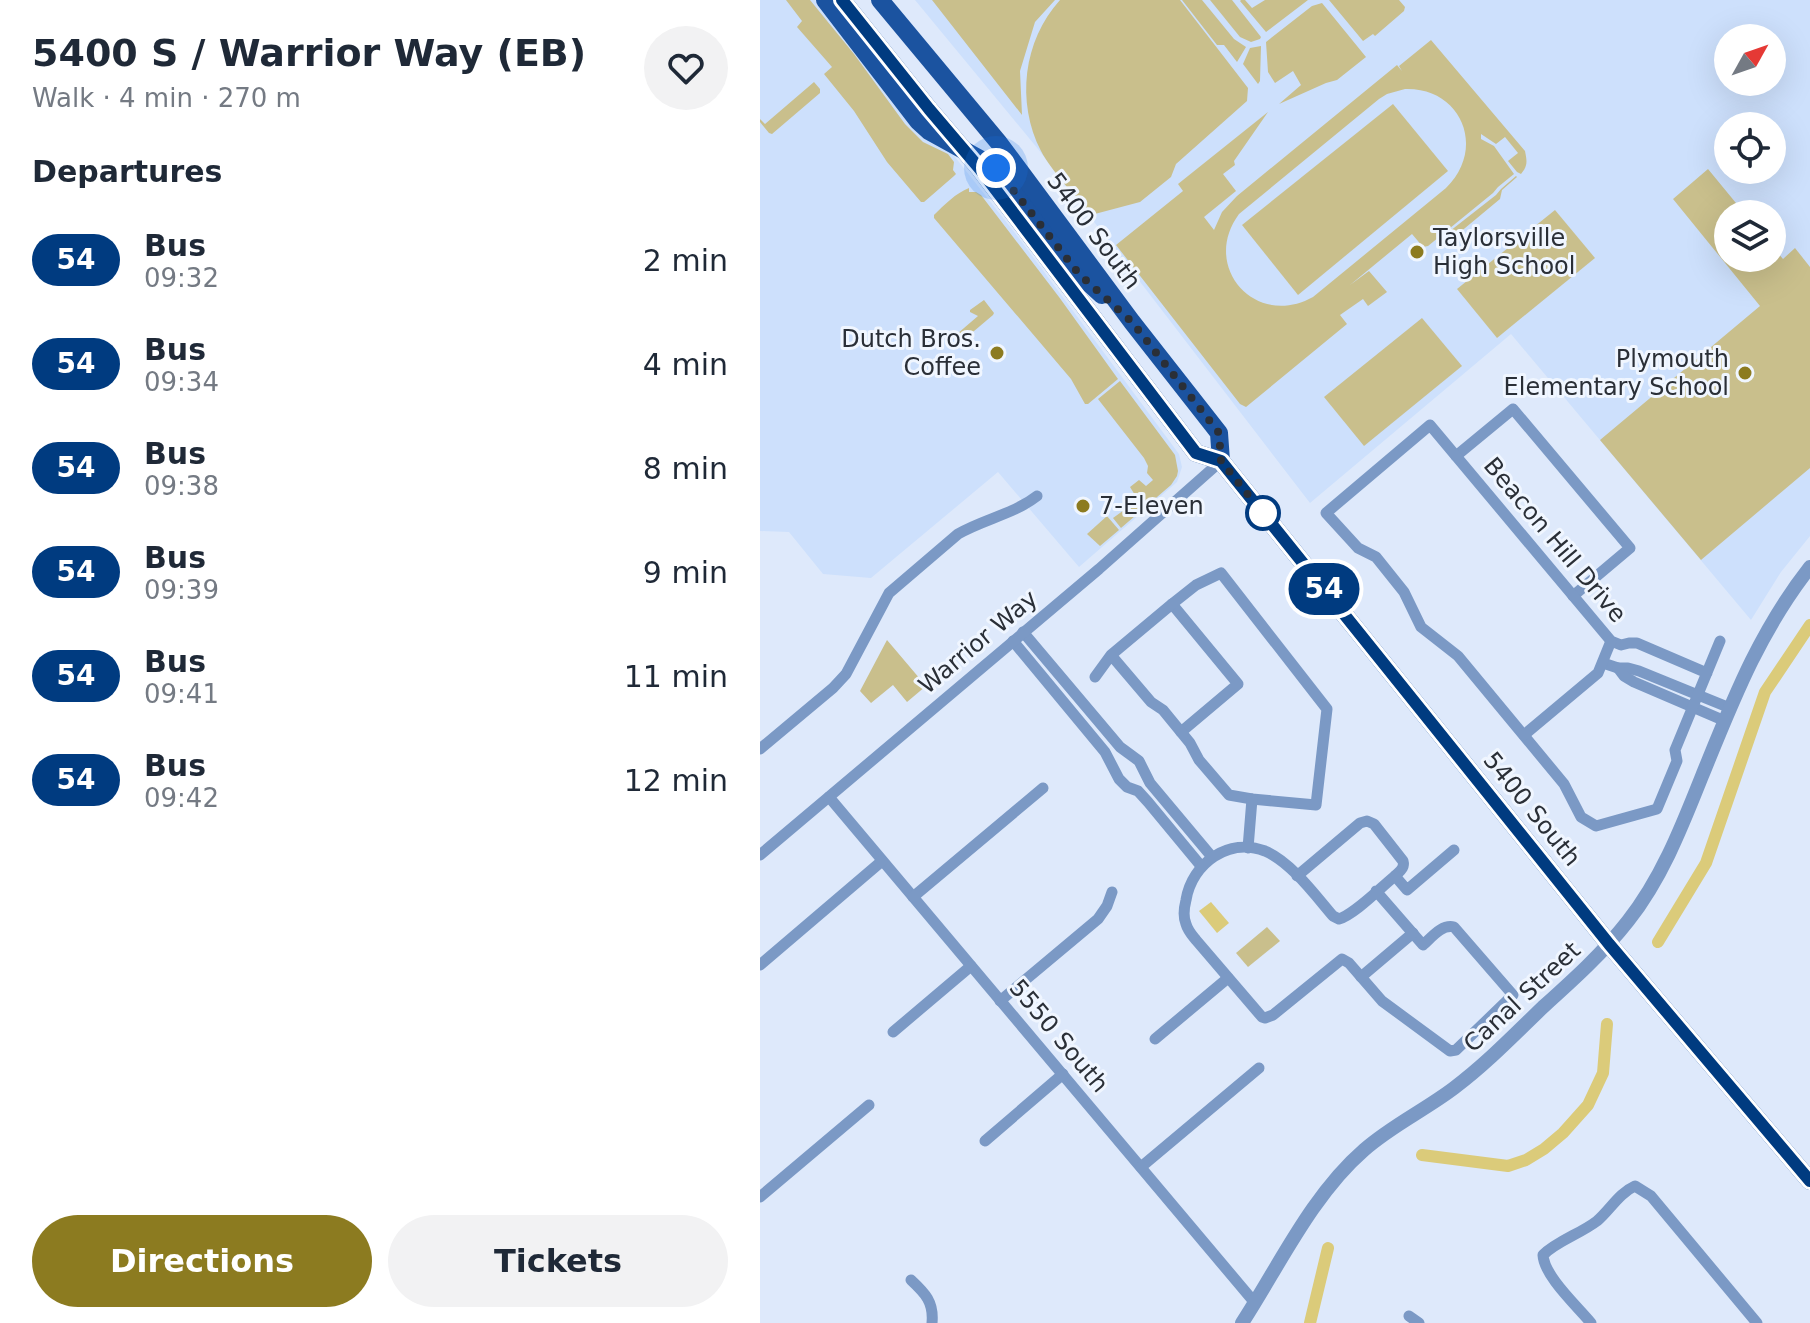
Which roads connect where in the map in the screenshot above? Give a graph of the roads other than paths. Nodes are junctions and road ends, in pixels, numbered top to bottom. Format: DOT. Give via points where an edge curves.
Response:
graph roads {
  1 [pos="825,0"];
  2 [pos="842,0"];
  3 [pos="880,0"];
  4 [pos="964,150"];
  5 [pos="1132,322"];
  6 [pos="1456,456"];
  7 [pos="1221,461"];
  8 [pos="1037,496"];
  9 [pos="1810,567"];
  10 [pos="1573,596"];
  11 [pos="1172,604"];
  12 [pos="1023,632"];
  13 [pos="1013,641"];
  14 [pos="1611,641"];
  15 [pos="1720,641"];
  16 [pos="1111,655"];
  17 [pos="1603,663"];
  18 [pos="1618,668"];
  19 [pos="1707,673"];
  20 [pos="1095,677"];
  21 [pos="1698,695"];
  22 [pos="1693,708"];
  23 [pos="1727,714"];
  24 [pos="1181,732"];
  25 [pos="1524,735"];
  26 [pos="760,749"];
  27 [pos="1043,788"];
  28 [pos="829,797"];
  29 [pos="1252,799"];
  30 [pos="1248,848"];
  31 [pos="1454,850"];
  32 [pos="760,855"];
  33 [pos="882,861"];
  34 [pos="1206,861"];
  35 [pos="1297,876"];
  36 [pos="1395,876"];
  37 [pos="1376,891"];
  38 [pos="1112,892"];
  39 [pos="913,897"];
  40 [pos="1413,933"];
  41 [pos="1609,944"];
  42 [pos="760,965"];
  43 [pos="971,966"];
  44 [pos="1361,977"];
  45 [pos="1228,978"];
  46 [pos="1000,1001"];
  47 [pos="893,1032"];
  48 [pos="1155,1039"];
  49 [pos="1259,1068"];
  50 [pos="1063,1074"];
  51 [pos="869,1105"];
  52 [pos="985,1141"];
  53 [pos="1141,1167"];
  54 [pos="1810,1181"];
  55 [pos="760,1197"];
  56 [pos="911,1280"];
  57 [pos="1255,1303"];
  58 [pos="932,1323"];
  59 [pos="1242,1323"];
  60 [pos="1591,1323"];
  61 [pos="1757,1323"];
  1 -- 4 [label="main road" via="918,121"];
  2 -- 4 [label="main road, 5400 South"];
  3 -- 5 [label="main road, 5400 South" via="999,143"];
  4 -- 5 [label="main road" via="996,168 1079,274"];
  4 -- 7 [label="main road, 5400 South" via="1196,453"];
  5 -- 7 [label="main road, 5400 South" via="1219,433"];
  6 -- 10 [label="street, Beacon Hill Drive"];
  6 -- 10 [label="street" via="1513,409 1630,548"];
  6 -- 25 [label="street, Beacon Hill Drive" via="1430,425 1326,513 1358,548 1376,557 1404,592 1421,627 1458,656"];
  7 -- 12 [label="street, Warrior Way"];
  7 -- 41 [label="main road, 5400 South"];
  8 -- 26 [label="street" via="958,534 889,593 846,674"];
  9 -- 23 [label="street, Canal Street" via="1760,642"];
  10 -- 14 [label="street, Beacon Hill Drive"];
  11 -- 16 [label="street"];
  11 -- 24 [label="street" via="1238,684"];
  11 -- 29 [label="street" via="1221,573 1327,709 1316,805"];
  12 -- 13 [label="street, Warrior Way"];
  12 -- 34 [label="street" via="1120,747 1139,761"];
  13 -- 28 [label="street, Warrior Way"];
  13 -- 34 [label="street" via="1105,752 1119,779 1138,791"];
  14 -- 17 [label="street"];
  14 -- 19 [label="street, Beacon Hill Drive" via="1637,643"];
  15 -- 19 [label="street"];
  16 -- 20 [label="street"];
  16 -- 24 [label="street"];
  17 -- 18 [label="street, Beacon Hill Drive"];
  17 -- 25 [label="street" via="1598,673"];
  18 -- 21 [label="street, Beacon Hill Drive"];
  18 -- 22 [label="street, Beacon Hill Drive" via="1634,682"];
  19 -- 21 [label="street"];
  21 -- 22 [label="street"];
  21 -- 23 [label="street, Beacon Hill Drive"];
  22 -- 23 [label="street, Beacon Hill Drive"];
  22 -- 25 [label="street" via="1657,809 1596,826 1581,817 1564,784"];
  23 -- 41 [label="street, Canal Street" via="1653,885"];
  24 -- 29 [label="street" via="1229,795"];
  27 -- 39 [label="street"];
  28 -- 32 [label="street, Warrior Way"];
  28 -- 33 [label="street, 5550 South"];
  29 -- 30 [label="street"];
  30 -- 34 [label="street"];
  30 -- 35 [label="street" via="1269,853"];
  31 -- 36 [label="street" via="1407,890"];
  33 -- 39 [label="street, 5550 South"];
  33 -- 42 [label="street"];
  34 -- 45 [label="street" via="1188,888 1185,921"];
  35 -- 36 [label="street" via="1367,821 1403,861"];
  35 -- 37 [label="street" via="1339,919"];
  36 -- 37 [label="street"];
  37 -- 40 [label="street"];
  38 -- 46 [label="street" via="1098,919"];
  39 -- 43 [label="street, 5550 South"];
  40 -- 44 [label="street"];
  40 -- 44 [label="street" via="1423,945 1444,927 1454,927 1513,995 1450,1051 1382,1001"];
  41 -- 54 [label="main road, 5400 South"];
  41 -- 57 [label="street, Canal Street" via="1471,1075 1365,1149 1342,1172"];
  43 -- 46 [label="street, 5550 South"];
  43 -- 47 [label="street"];
  44 -- 45 [label="street" via="1342,959 1265,1018"];
  45 -- 48 [label="street"];
  46 -- 50 [label="street, 5550 South"];
  49 -- 53 [label="street"];
  50 -- 52 [label="street"];
  50 -- 53 [label="street, 5550 South"];
  51 -- 55 [label="street"];
  53 -- 57 [label="street, 5550 South"];
  56 -- 58 [label="street" via="931,1302"];
  57 -- 59 [label="street, Canal Street"];
  60 -- 61 [label="street" via="1547,1271 1543,1255 1595,1222 1635,1186 1651,1196"];
}
